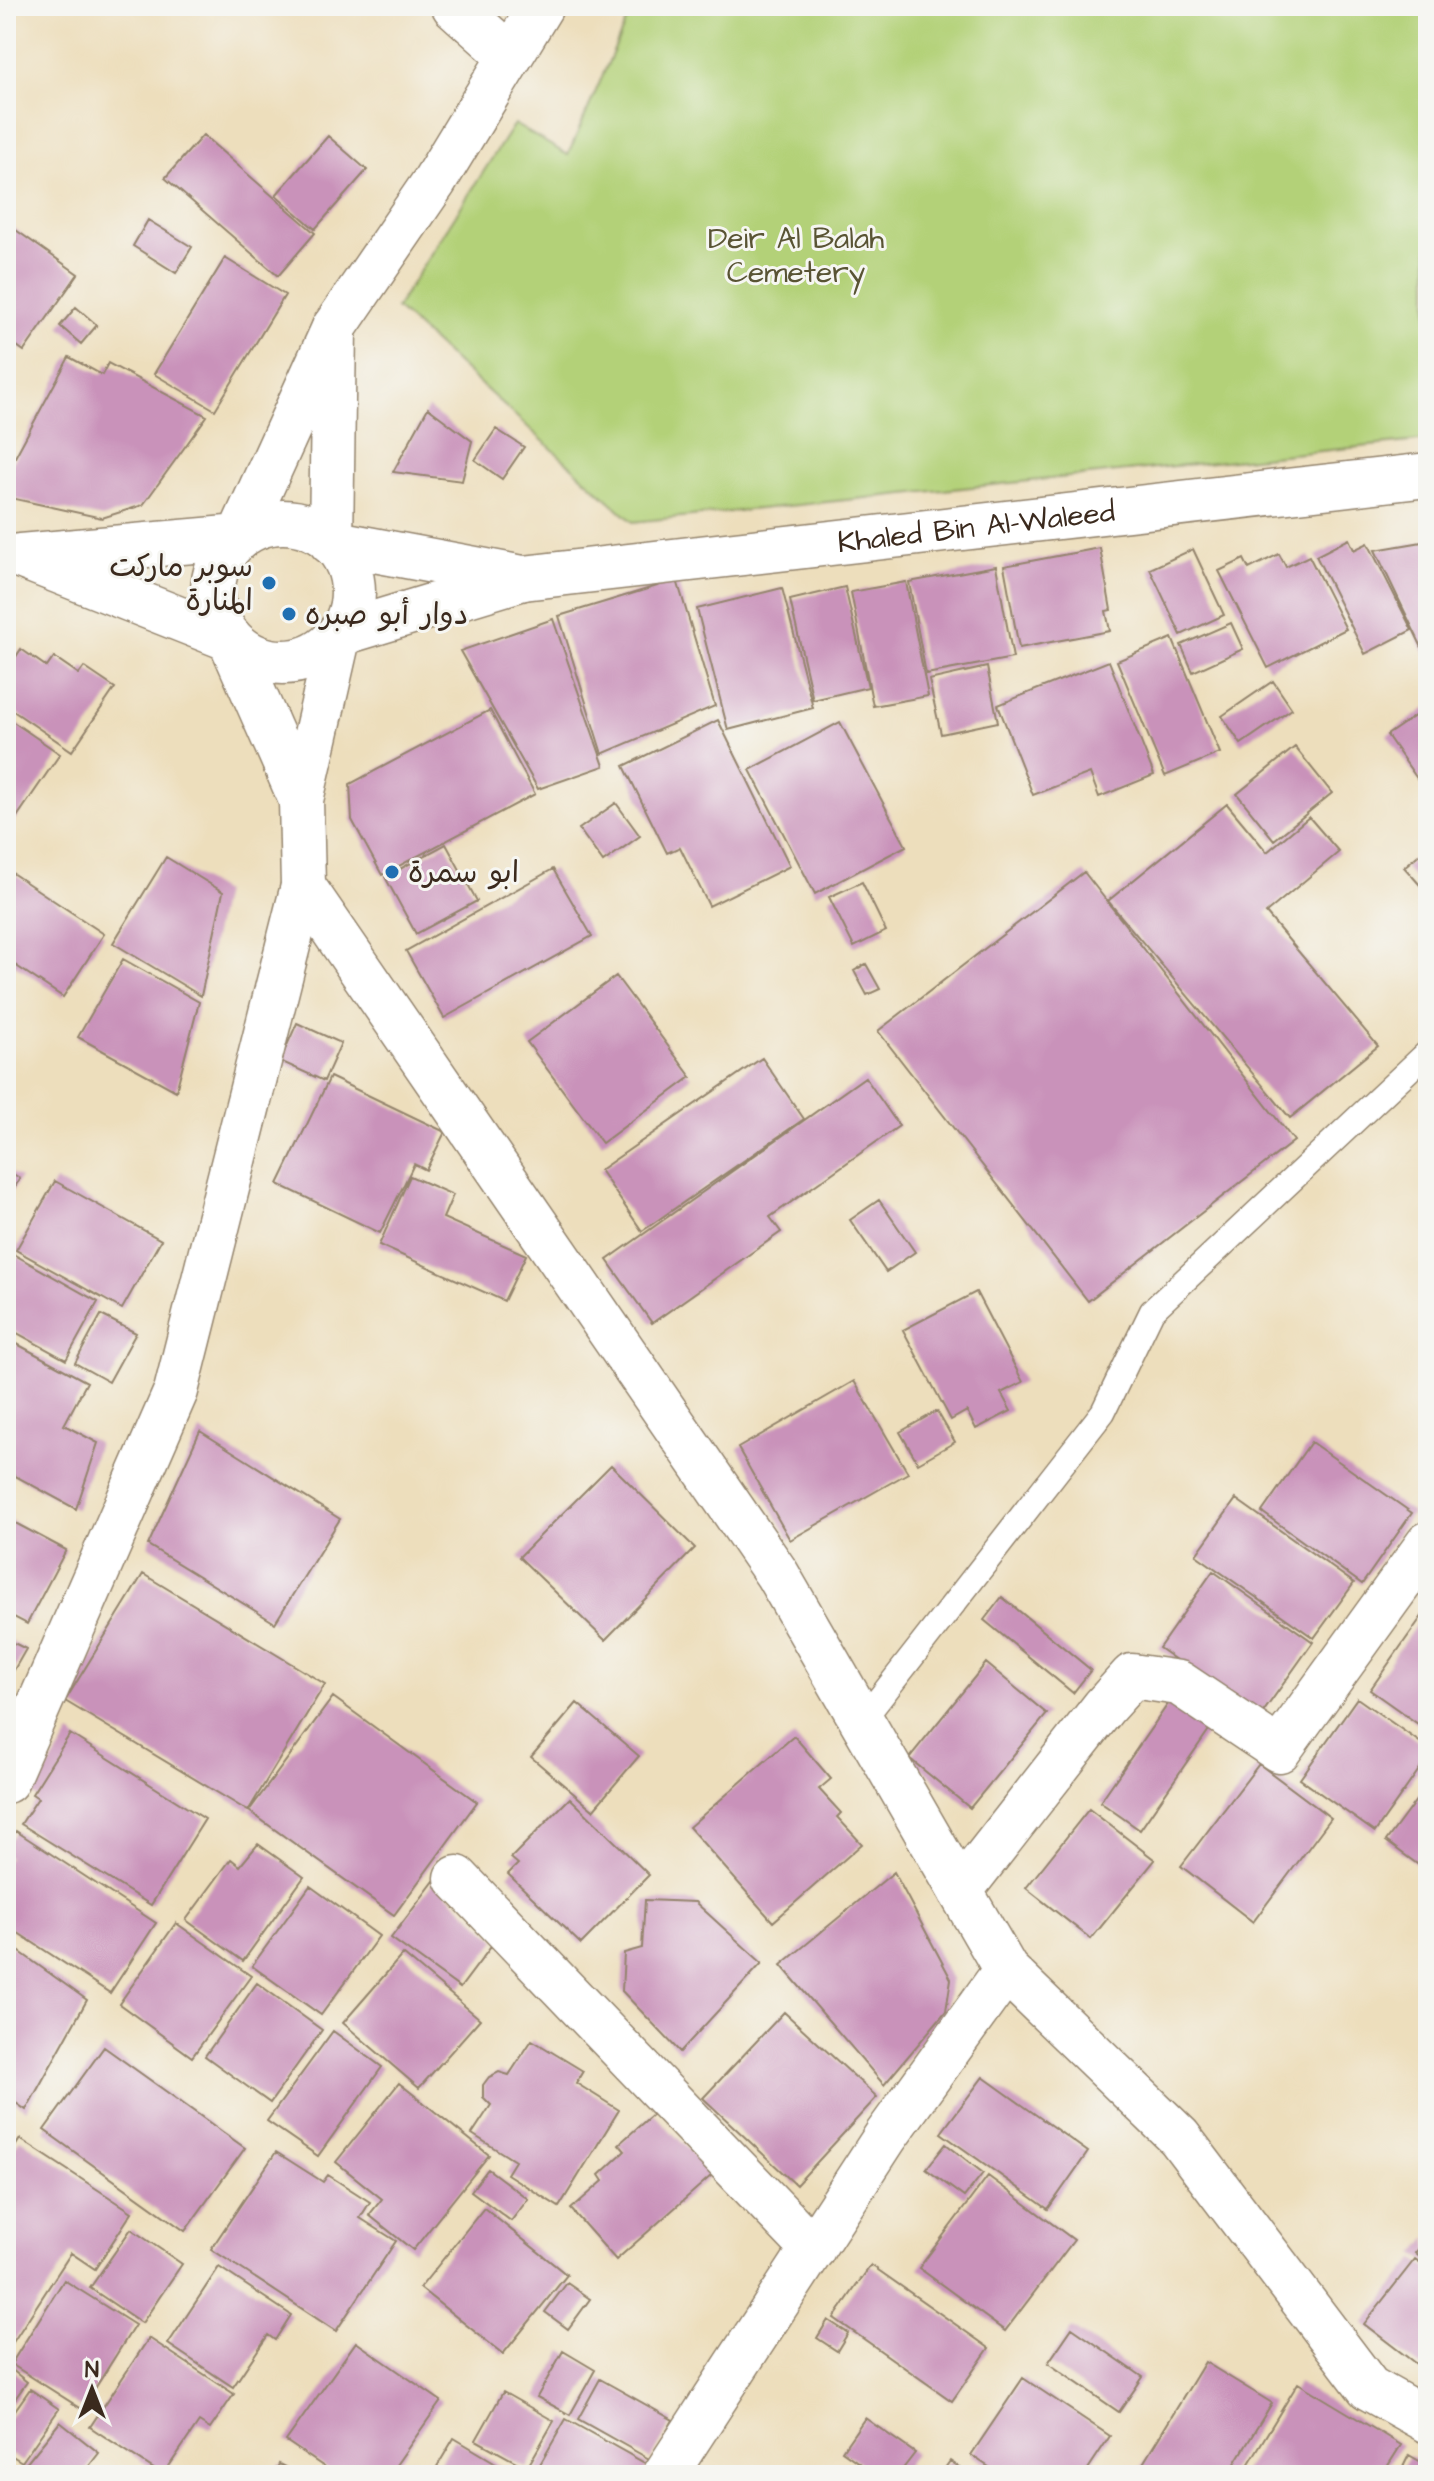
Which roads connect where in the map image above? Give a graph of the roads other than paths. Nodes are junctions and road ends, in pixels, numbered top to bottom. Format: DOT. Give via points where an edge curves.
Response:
graph roads {
  1 [pos="454,6"];
  2 [pos="541,6"];
  3 [pos="510,56"];
  4 [pos="334,328"];
  5 [pos="1428,475"];
  6 [pos="239,537"];
  7 [pos="331,542"];
  8 [pos="13,553"];
  9 [pos="523,578"];
  10 [pos="339,634"];
  11 [pos="230,639"];
  12 [pos="301,800"];
  13 [pos="303,886"];
  14 [pos="1428,1052"];
  15 [pos="1428,1544"];
  16 [pos="862,1721"];
  17 [pos="6,1781"];
  18 [pos="457,1878"];
  19 [pos="960,1891"];
  20 [pos="1006,1970"];
  21 [pos="813,2249"];
  22 [pos="1428,2421"];
  23 [pos="665,2475"];
  1 -- 3 [label="street"];
  2 -- 3 [label="street"];
  3 -- 4 [label="street" via="434,182"];
  4 -- 6 [label="street"];
  4 -- 7 [label="street"];
  5 -- 9 [label="street, Khaled Bin Al-Waleed"];
  6 -- 7 [label="street" via="263,524 286,522 309,527"];
  6 -- 8 [label="street"];
  6 -- 11 [label="street" via="215,572 212,596 217,619"];
  7 -- 9 [label="street"];
  7 -- 10 [label="street" via="352,577 353,601"];
  8 -- 11 [label="street"];
  9 -- 10 [label="street"];
  10 -- 11 [label="street" via="315,654 292,661 259,658"];
  10 -- 12 [label="street"];
  11 -- 12 [label="street"];
  12 -- 13 [label="street"];
  13 -- 16 [label="street" via="777,1574"];
  13 -- 17 [label="street" via="176,1391"];
  14 -- 16 [label="lane" via="1152,1311 1103,1412"];
  15 -- 19 [label="street" via="1279,1750 1179,1683 1132,1676"];
  16 -- 19 [label="street"];
  18 -- 21 [label="street"];
  19 -- 20 [label="street"];
  20 -- 21 [label="street" via="886,2136"];
  20 -- 22 [label="street" via="1179,2137 1369,2388"];
  21 -- 23 [label="street"];
}
